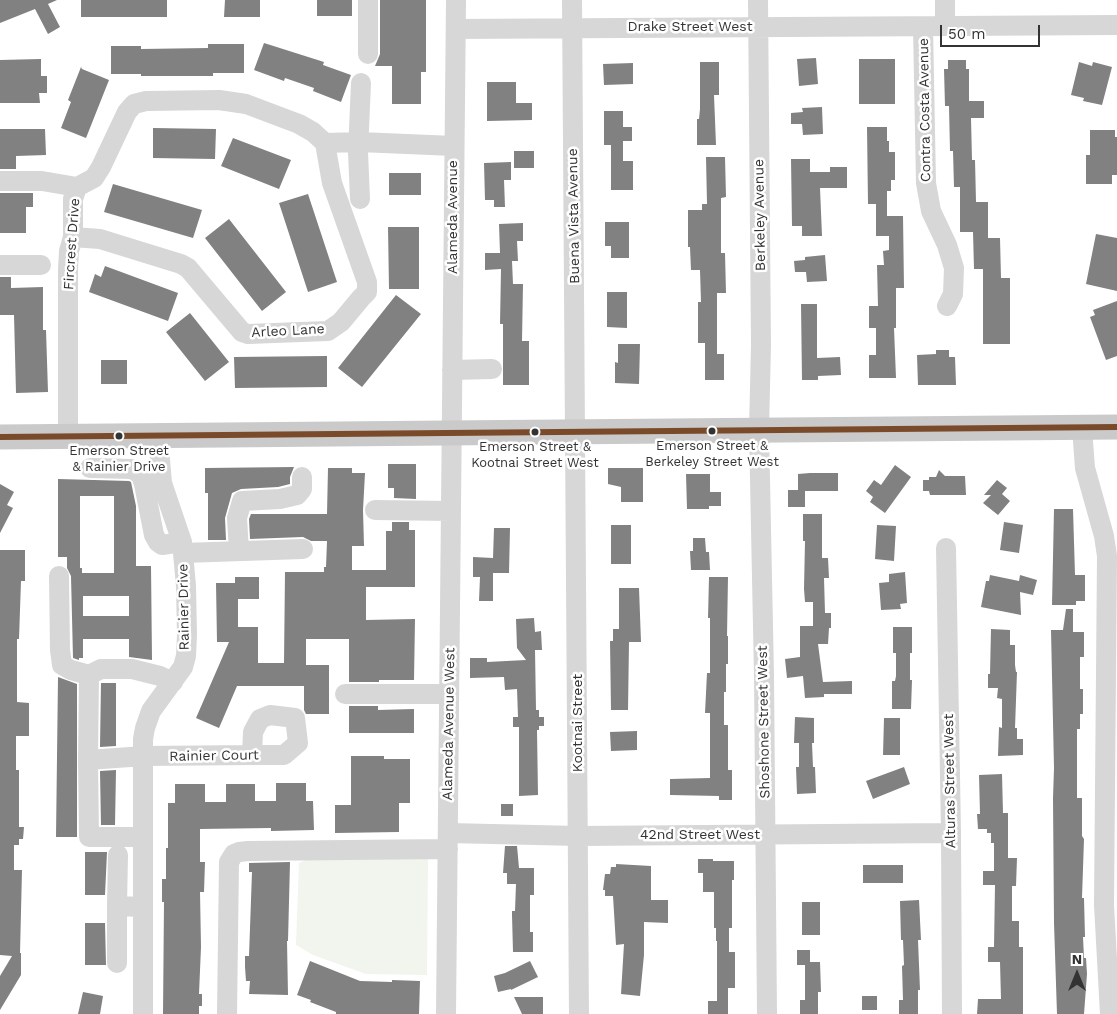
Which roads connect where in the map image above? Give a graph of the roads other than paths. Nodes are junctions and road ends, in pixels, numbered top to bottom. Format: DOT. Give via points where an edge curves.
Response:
graph roads {
  1 [pos="368,0"];
  2 [pos="456,0"];
  3 [pos="572,0"];
  4 [pos="758,0"];
  5 [pos="945,0"];
  6 [pos="1117,25"];
  7 [pos="945,26"];
  8 [pos="572,27"];
  9 [pos="923,27"];
  10 [pos="758,28"];
  11 [pos="456,29"];
  12 [pos="368,54"];
  13 [pos="361,83"];
  14 [pos="359,142"];
  15 [pos="325,143"];
  16 [pos="454,146"];
  17 [pos="0,182"];
  18 [pos="77,188"];
  19 [pos="360,199"];
  20 [pos="73,237"];
  21 [pos="0,265"];
  22 [pos="42,265"];
  23 [pos="947,306"];
  24 [pos="492,369"];
  25 [pos="452,370"];
  26 [pos="1117,427"];
  27 [pos="1082,428"];
  28 [pos="759,430"];
  29 [pos="576,432"];
  30 [pos="452,433"];
  31 [pos="68,436"];
  32 [pos="158,436"];
  33 [pos="0,437"];
  34 [pos="90,468"];
  35 [pos="302,476"];
  36 [pos="375,510"];
  37 [pos="451,511"];
  38 [pos="182,547"];
  39 [pos="946,548"];
  40 [pos="303,549"];
  41 [pos="239,551"];
  42 [pos="59,576"];
  43 [pos="89,675"];
  44 [pos="173,682"];
  45 [pos="345,694"];
  46 [pos="449,694"];
  47 [pos="252,755"];
  48 [pos="144,756"];
  49 [pos="88,760"];
  50 [pos="144,833"];
  51 [pos="951,833"];
  52 [pos="765,835"];
  53 [pos="579,836"];
  54 [pos="448,841"];
  55 [pos="118,855"];
  56 [pos="117,906"];
  57 [pos="142,907"];
  58 [pos="117,963"];
  59 [pos="142,1014"];
  60 [pos="227,1014"];
  61 [pos="446,1014"];
  62 [pos="579,1014"];
  63 [pos="767,1014"];
  64 [pos="952,1014"];
  65 [pos="1110,1014"];
  1 -- 12 [label="street"];
  2 -- 11 [label="street, Alameda Avenue"];
  3 -- 8 [label="street, Buena Vista Avenue"];
  4 -- 10 [label="street, Berkeley Avenue"];
  5 -- 7 [label="street, Contra Costa Avenue"];
  6 -- 7 [label="street"];
  7 -- 9 [label="street, Drake Street West"];
  8 -- 10 [label="street, Drake Street West"];
  8 -- 11 [label="street, Drake Street West"];
  8 -- 29 [label="street, Buena Vista Avenue"];
  9 -- 10 [label="street, Drake Street West"];
  9 -- 23 [label="street, Contra Costa Avenue" via="926,183 932,211 954,268 953,294"];
  10 -- 28 [label="street, Berkeley Avenue"];
  11 -- 16 [label="street, Alameda Avenue"];
  13 -- 14 [label="street"];
  14 -- 15 [label="street"];
  14 -- 16 [label="street"];
  14 -- 19 [label="street"];
  15 -- 18 [label="street, Fircrest Drive" via="299,124 246,104 219,100 146,101 134,104 127,112 102,167 94,178"];
  15 -- 20 [label="street, Arleo Lane" via="332,182 367,282 367,292 341,322 328,331 242,332 182,264 100,239"];
  16 -- 25 [label="street, Alameda Avenue"];
  17 -- 18 [label="street" via="42,180"];
  18 -- 20 [label="street, Fircrest Drive" via="73,199"];
  20 -- 31 [label="street, Fircrest Drive" via="68,270"];
  21 -- 22 [label="street"];
  24 -- 25 [label="street"];
  25 -- 30 [label="street, Alameda Avenue"];
  26 -- 27 [label="main road"];
  27 -- 28 [label="main road"];
  27 -- 65 [label="street" via="1085,468 1107,556 1104,905"];
  28 -- 29 [label="main road"];
  28 -- 52 [label="street, Shoshone Street West"];
  29 -- 30 [label="main road"];
  29 -- 53 [label="street, Kootnai Street"];
  30 -- 32 [label="main road"];
  30 -- 37 [label="street, Alameda Avenue West"];
  31 -- 32 [label="main road"];
  31 -- 33 [label="main road"];
  32 -- 38 [label="street, Rainier Drive" via="162,483"];
  34 -- 38 [label="street" via="132,469 141,475 154,535 162,544"];
  35 -- 41 [label="street" via="302,489 297,495 242,501 237,518"];
  36 -- 37 [label="street"];
  37 -- 46 [label="street, Alameda Avenue West"];
  38 -- 41 [label="street"];
  38 -- 44 [label="street, Rainier Drive" via="186,586 186,656"];
  39 -- 51 [label="street, Alturas Street West"];
  40 -- 41 [label="street"];
  42 -- 43 [label="street" via="62,665"];
  43 -- 44 [label="street" via="101,669 132,669"];
  43 -- 49 [label="street"];
  44 -- 48 [label="street, Rainier Drive" via="147,721"];
  45 -- 46 [label="street"];
  46 -- 54 [label="street, Alameda Avenue West"];
  47 -- 47 [label="street, Rainier Court" via="284,755 298,743 295,718 270,715 260,719 253,732"];
  47 -- 48 [label="street, Rainier Court"];
  48 -- 49 [label="street, Rainier Court"];
  48 -- 50 [label="street, Rainier Drive"];
  49 -- 50 [label="street" via="89,837"];
  50 -- 57 [label="street, Rainier Drive"];
  51 -- 52 [label="street, 42nd Street West"];
  51 -- 64 [label="street, Alturas Street West"];
  52 -- 53 [label="street, 42nd Street West"];
  52 -- 63 [label="street, Shoshone Street West"];
  53 -- 54 [label="street, 42nd Street West"];
  53 -- 62 [label="street, Kootnai Street"];
  54 -- 60 [label="street, 42nd Street West" via="234,854 229,862"];
  54 -- 61 [label="street, Alameda Avenue West"];
  55 -- 56 [label="street"];
  56 -- 57 [label="street"];
  56 -- 58 [label="street"];
  57 -- 59 [label="street, Rainier Drive"];
}
